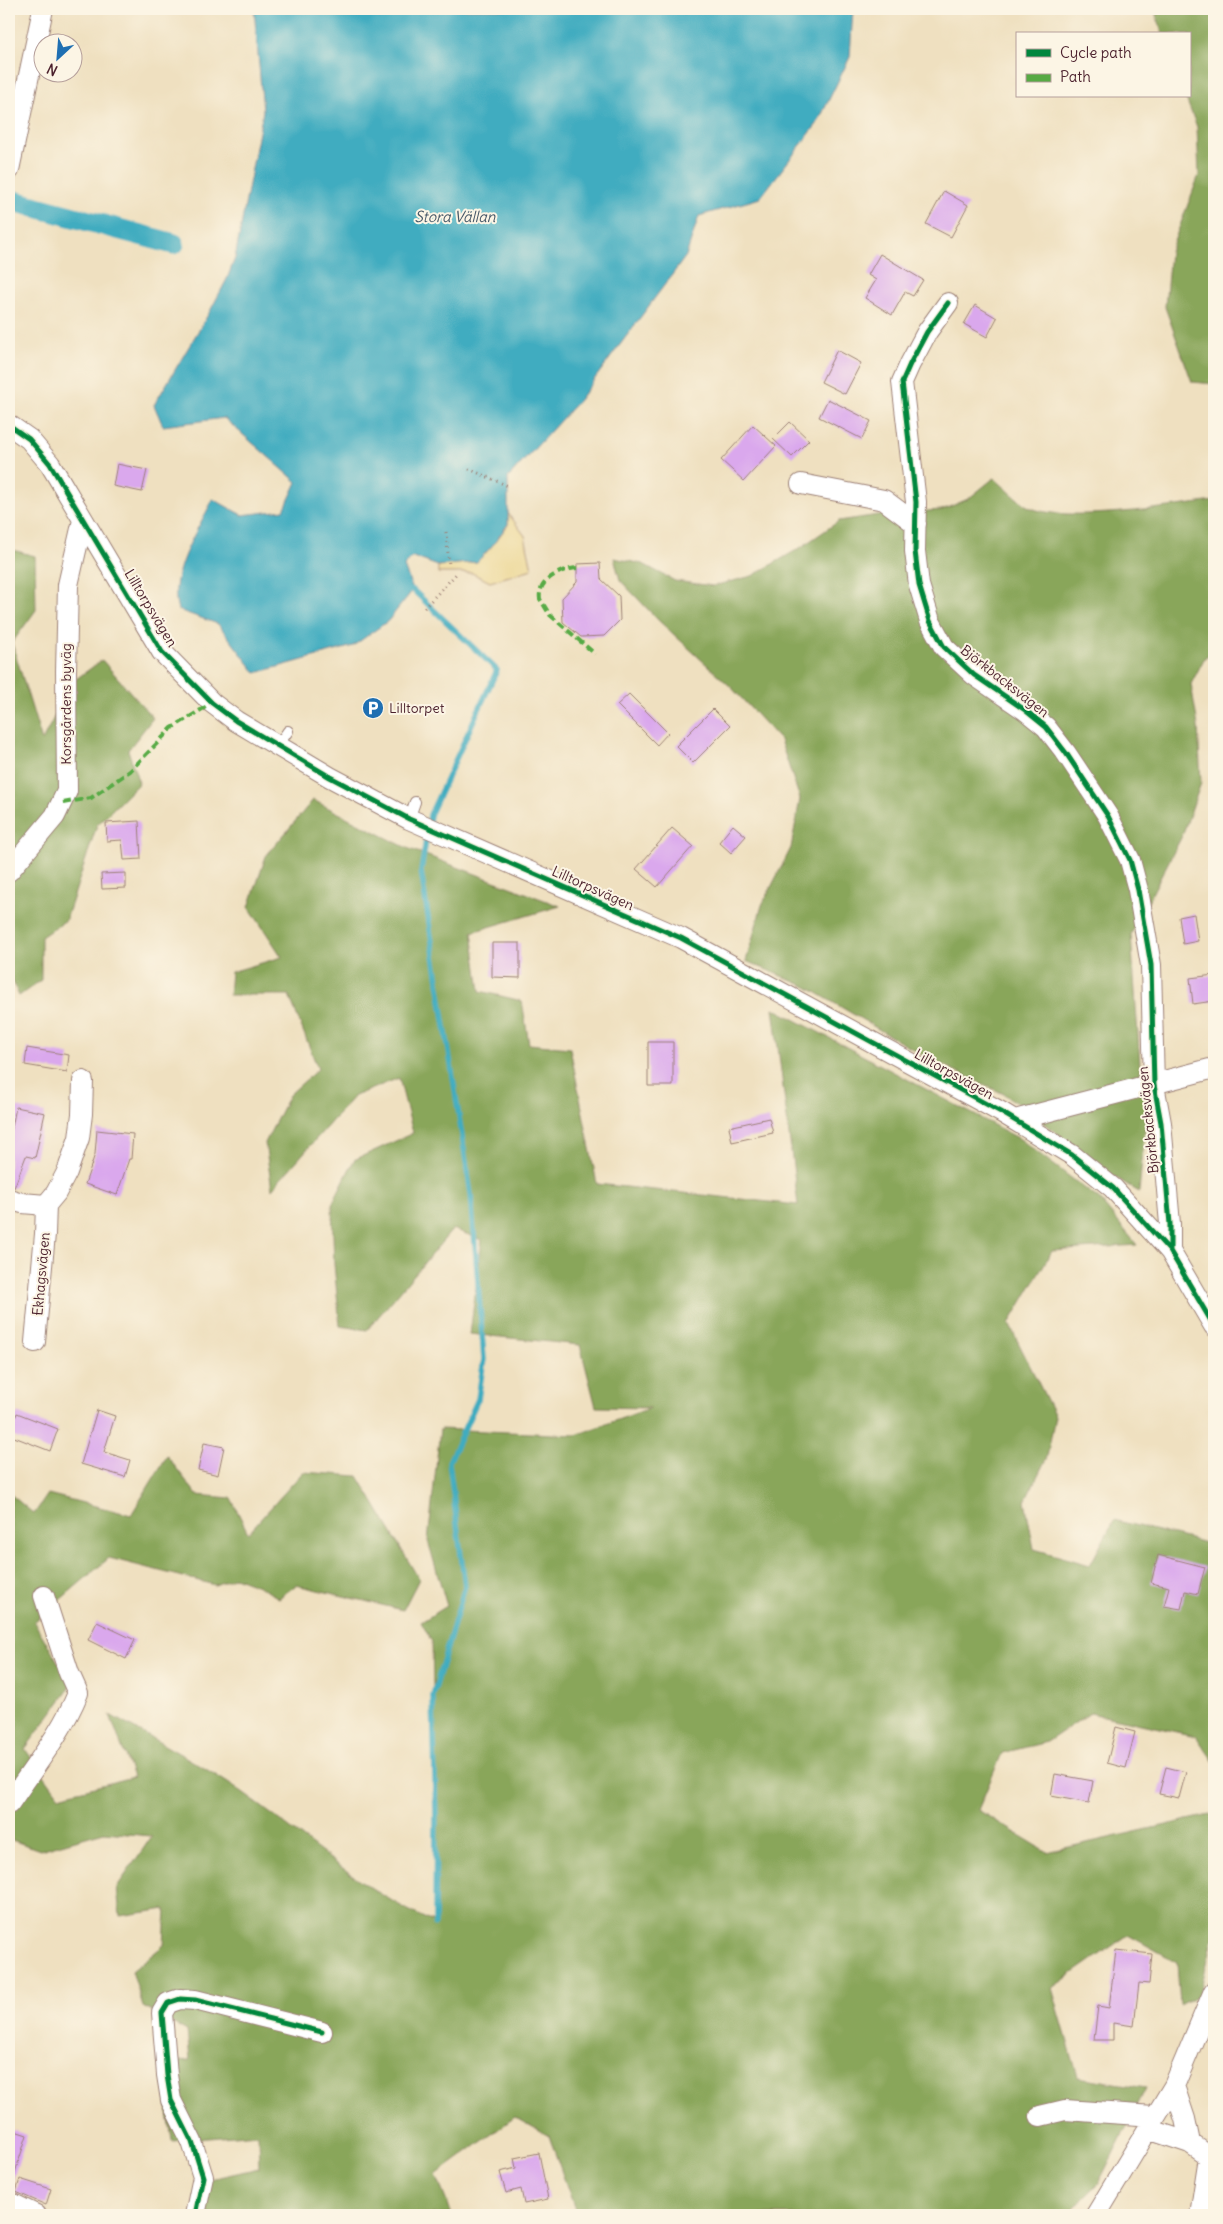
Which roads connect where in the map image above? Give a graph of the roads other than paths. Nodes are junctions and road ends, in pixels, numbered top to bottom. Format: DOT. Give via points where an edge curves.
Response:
graph roads {
  1 [pos="43,9"];
  2 [pos="9,170"];
  3 [pos="948,303"];
  4 [pos="9,425"];
  5 [pos="801,484"];
  6 [pos="83,520"];
  7 [pos="916,524"];
  8 [pos="9,871"];
  9 [pos="1214,1068"];
  10 [pos="82,1081"];
  11 [pos="1154,1085"];
  12 [pos="1015,1120"];
  13 [pos="9,1199"];
  14 [pos="46,1205"];
  15 [pos="1170,1251"];
  16 [pos="1214,1326"];
  17 [pos="35,1342"];
  18 [pos="44,1596"];
  19 [pos="9,1804"];
  20 [pos="1214,1991"];
  21 [pos="322,2032"];
  22 [pos="1174,2086"];
  23 [pos="1040,2116"];
  24 [pos="1151,2123"];
  25 [pos="1190,2143"];
  26 [pos="1212,2159"];
  27 [pos="9,2202"];
  28 [pos="36,2215"];
  29 [pos="195,2215"];
  30 [pos="1096,2215"];
  31 [pos="1200,2215"];
  1 -- 2 [label="street"];
  3 -- 7 [label="street, Björkbacksvägen" via="927,332 902,382"];
  4 -- 6 [label="street, Lilltorpsvägen" via="38,448"];
  5 -- 7 [label="street" via="884,500"];
  6 -- 8 [label="street, Korsgårdens byväg" via="68,585 67,791 54,816"];
  6 -- 12 [label="street, Lilltorpsvägen" via="162,652 212,703 236,721 282,739 412,811 681,938"];
  7 -- 11 [label="street, Björkbacksvägen" via="915,551 920,585 938,638 974,675 1046,727 1108,816 1130,860 1151,965"];
  9 -- 11 [label="street"];
  10 -- 14 [label="street" via="78,1138 67,1172"];
  11 -- 12 [label="street"];
  11 -- 15 [label="street, Björkbacksvägen" via="1161,1123"];
  12 -- 15 [label="street, Lilltorpsvägen" via="1096,1173"];
  13 -- 14 [label="street"];
  14 -- 17 [label="street, Ekhagsvägen"];
  15 -- 16 [label="street, Lilltorpsvägen"];
  18 -- 19 [label="street" via="78,1693 52,1741"];
  20 -- 22 [label="street"];
  21 -- 29 [label="street" via="195,2000 180,1999 168,2003 162,2013 171,2100 192,2142 203,2177"];
  22 -- 24 [label="street"];
  22 -- 25 [label="street"];
  23 -- 24 [label="street" via="1065,2110"];
  24 -- 25 [label="street"];
  24 -- 30 [label="street"];
  25 -- 26 [label="street"];
  26 -- 31 [label="street"];
  27 -- 28 [label="street"];
}
